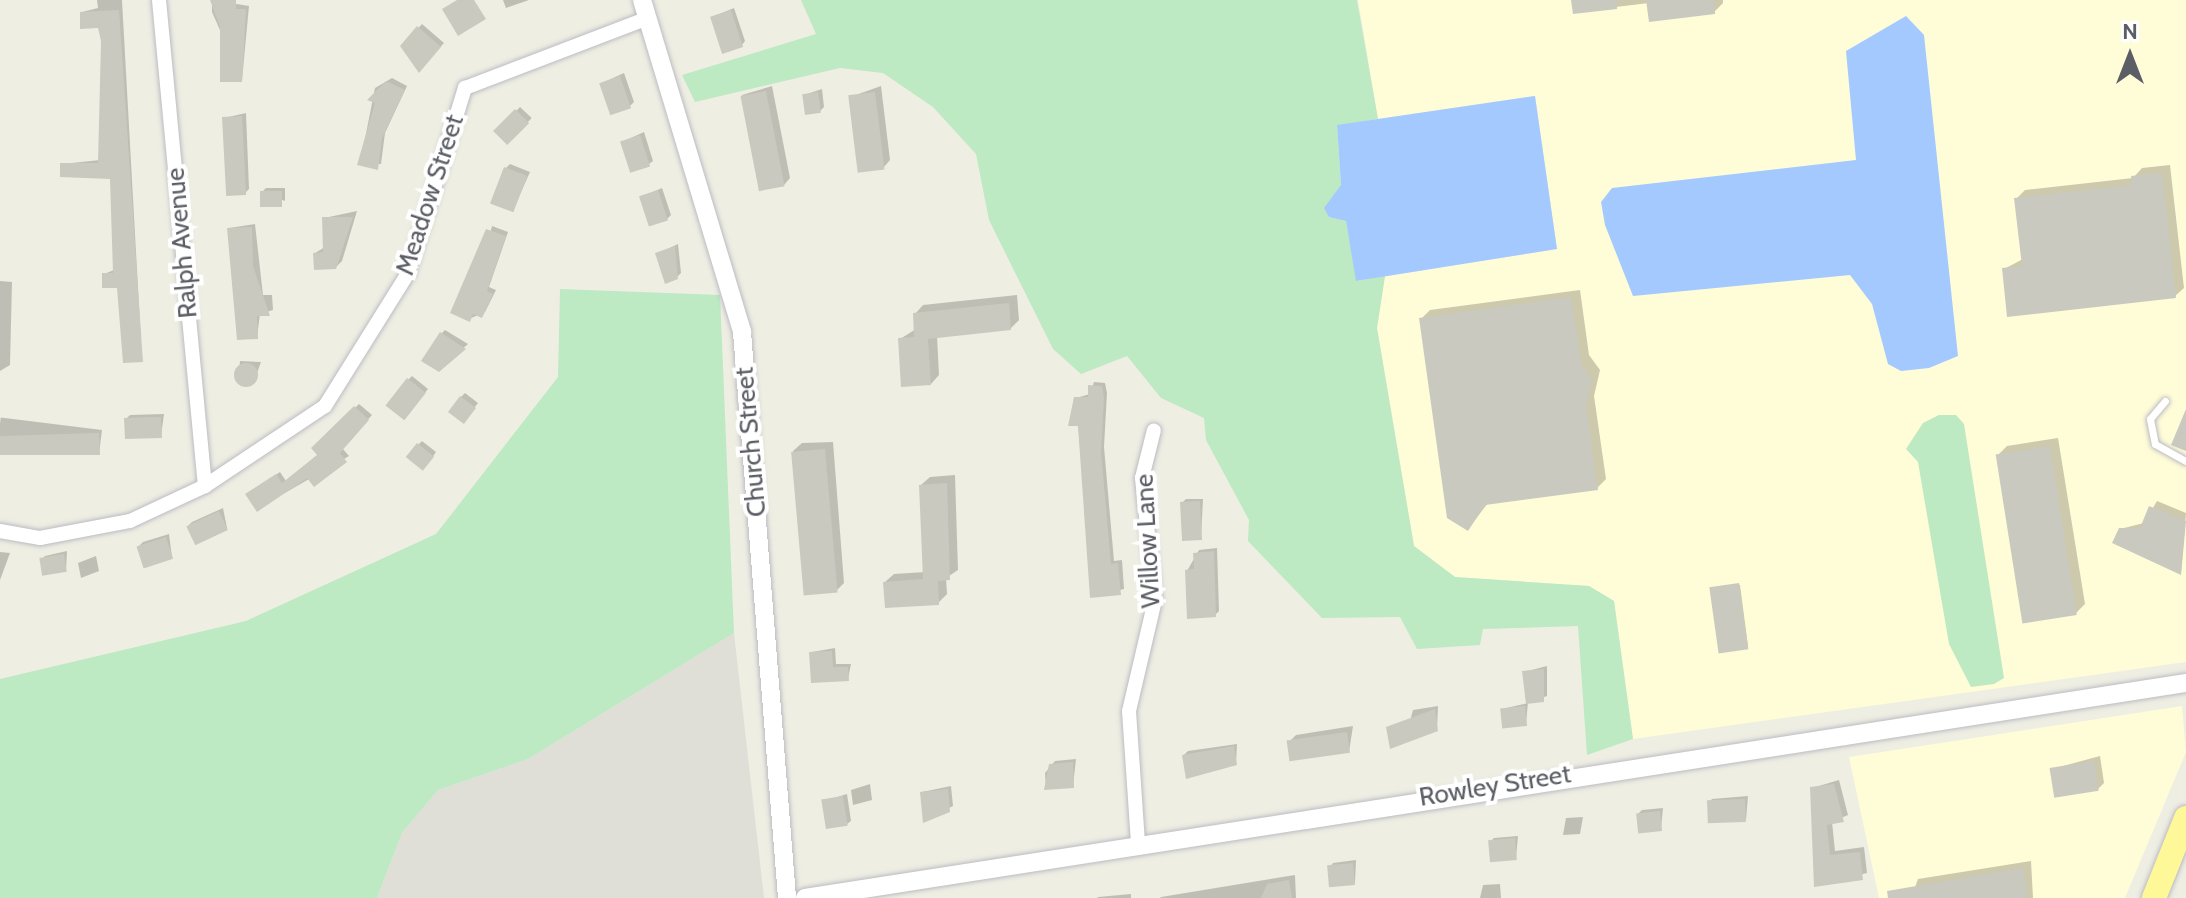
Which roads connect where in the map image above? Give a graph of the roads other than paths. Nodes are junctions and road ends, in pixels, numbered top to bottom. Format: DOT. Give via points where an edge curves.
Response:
graph roads {
  1 [pos="159,0"];
  2 [pos="645,9"];
  3 [pos="2165,401"];
  4 [pos="1154,430"];
  5 [pos="2186,461"];
  6 [pos="205,486"];
  7 [pos="0,531"];
  8 [pos="2186,683"];
  9 [pos="2186,818"];
  10 [pos="1138,843"];
  11 [pos="787,898"];
  12 [pos="805,898"];
  13 [pos="2154,898"];
  1 -- 6 [label="street, Ralph Avenue"];
  2 -- 6 [label="street, Meadow Street" via="465,88 408,273 325,406"];
  2 -- 11 [label="street, Church Street" via="742,332"];
  3 -- 5 [label="lane" via="2150,419 2155,444"];
  4 -- 10 [label="street, Willow Lane" via="1142,478 1155,600 1129,711"];
  6 -- 7 [label="street, Meadow Street" via="130,521 40,538"];
  8 -- 10 [label="street, Rowley Street"];
  9 -- 13 [label="highway"];
  10 -- 12 [label="street, Rowley Street"];
}
